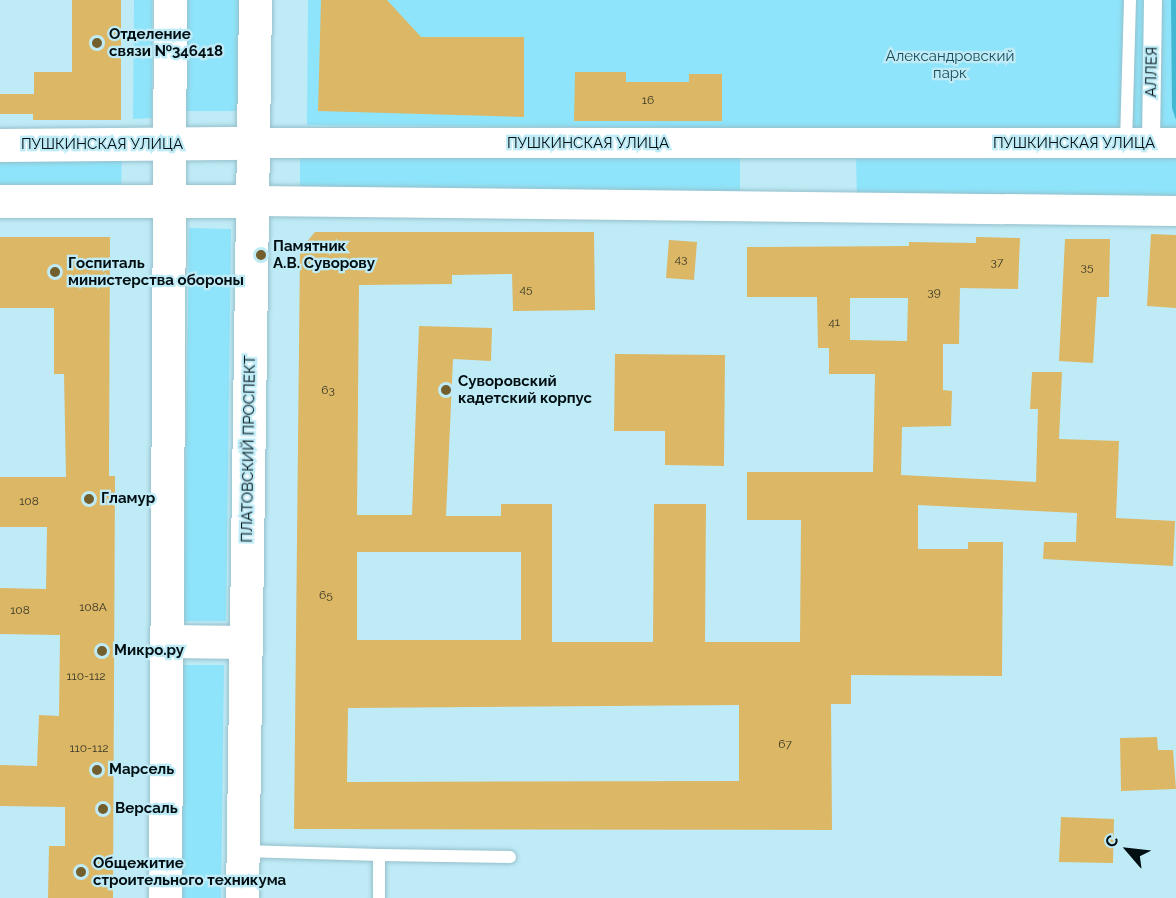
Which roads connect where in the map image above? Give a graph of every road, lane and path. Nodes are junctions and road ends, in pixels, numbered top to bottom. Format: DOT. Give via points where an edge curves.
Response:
graph roads {
  1 [pos="170,0"];
  2 [pos="255,0"];
  3 [pos="1130,0"];
  4 [pos="1153,0"];
  5 [pos="254,143"];
  6 [pos="0,144"];
  7 [pos="1151,144"];
  8 [pos="169,145"];
  9 [pos="0,201"];
  10 [pos="169,201"];
  11 [pos="254,201"];
  12 [pos="1176,211"];
  13 [pos="167,641"];
  14 [pos="246,642"];
  15 [pos="243,851"];
  16 [pos="379,855"];
  17 [pos="510,857"];
  18 [pos="165,898"];
  19 [pos="242,898"];
  20 [pos="379,898"];
  1 -- 8 [label="main road"];
  2 -- 5 [label="main road, ПЛАТОВСКИЙ ПРОСПЕКТ"];
  3 -- 7 [label="lane"];
  4 -- 7 [label="street, АЛЛЕЯ"];
  5 -- 7 [label="street, ПУШКИНСКАЯ УЛИЦА"];
  5 -- 8 [label="main road, ПУШКИНСКАЯ УЛИЦА"];
  5 -- 11 [label="main road, ПЛАТОВСКИЙ ПРОСПЕКТ"];
  6 -- 8 [label="main road, ПУШКИНСКАЯ УЛИЦА"];
  8 -- 10 [label="main road"];
  9 -- 10 [label="main road"];
  10 -- 11 [label="main road"];
  10 -- 13 [label="main road"];
  11 -- 12 [label="street"];
  11 -- 14 [label="main road, ПЛАТОВСКИЙ ПРОСПЕКТ"];
  13 -- 14 [label="main road"];
  13 -- 18 [label="main road"];
  14 -- 15 [label="main road, ПЛАТОВСКИЙ ПРОСПЕКТ"];
  15 -- 16 [label="lane"];
  15 -- 19 [label="main road, ПЛАТОВСКИЙ ПРОСПЕКТ"];
  16 -- 17 [label="lane"];
  16 -- 20 [label="lane"];
}
